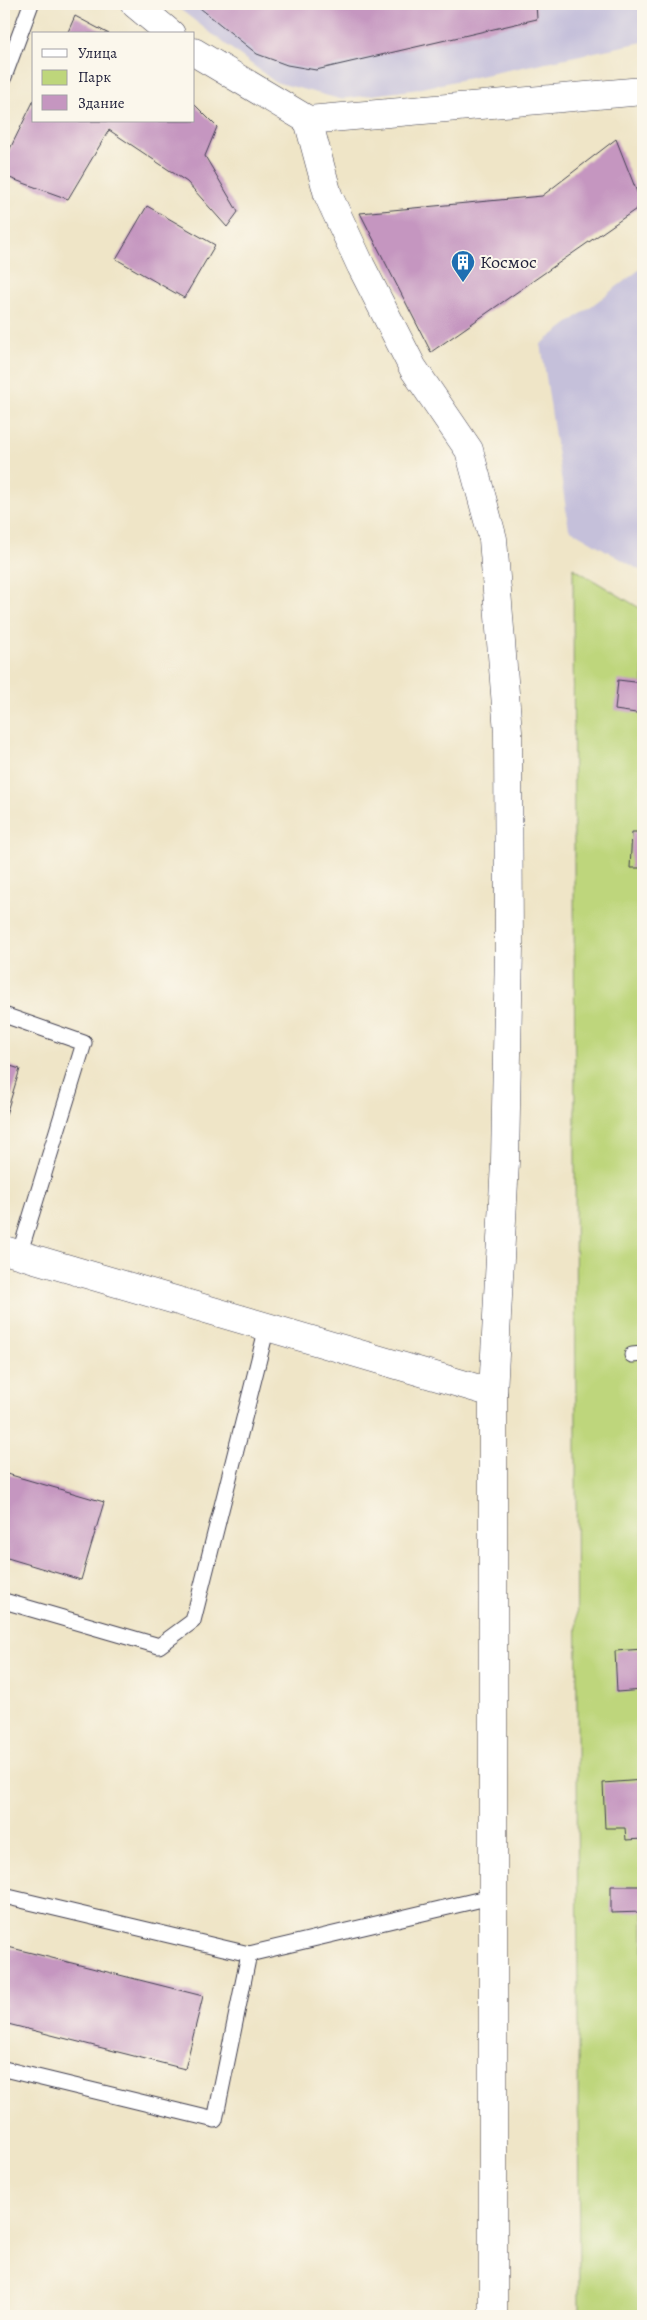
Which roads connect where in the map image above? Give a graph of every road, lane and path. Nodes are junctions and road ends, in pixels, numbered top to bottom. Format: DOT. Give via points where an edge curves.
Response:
graph roads {
  1 [pos="31,4"];
  2 [pos="135,4"];
  3 [pos="169,32"];
  4 [pos="195,53"];
  5 [pos="4,77"];
  6 [pos="643,92"];
  7 [pos="308,120"];
  8 [pos="4,1015"];
  9 [pos="11,1253"];
  10 [pos="267,1327"];
  11 [pos="493,1393"];
  12 [pos="4,1601"];
  13 [pos="4,1896"];
  14 [pos="495,1896"];
  15 [pos="249,1954"];
  16 [pos="4,2069"];
  17 [pos="494,2316"];
  1 -- 5 [label="lane"];
  2 -- 3 [label="street"];
  4 -- 7 [label="street"];
  6 -- 7 [label="street"];
  7 -- 11 [label="street" via="328,195 361,266 413,368 468,450 493,539 508,732 509,947 505,1162"];
  8 -- 9 [label="lane" via="84,1043"];
  9 -- 10 [label="street"];
  10 -- 11 [label="street"];
  10 -- 12 [label="lane" via="193,1621 159,1646"];
  11 -- 14 [label="street"];
  13 -- 15 [label="lane"];
  14 -- 15 [label="lane"];
  14 -- 17 [label="street"];
  15 -- 16 [label="lane" via="214,2120"];
}
